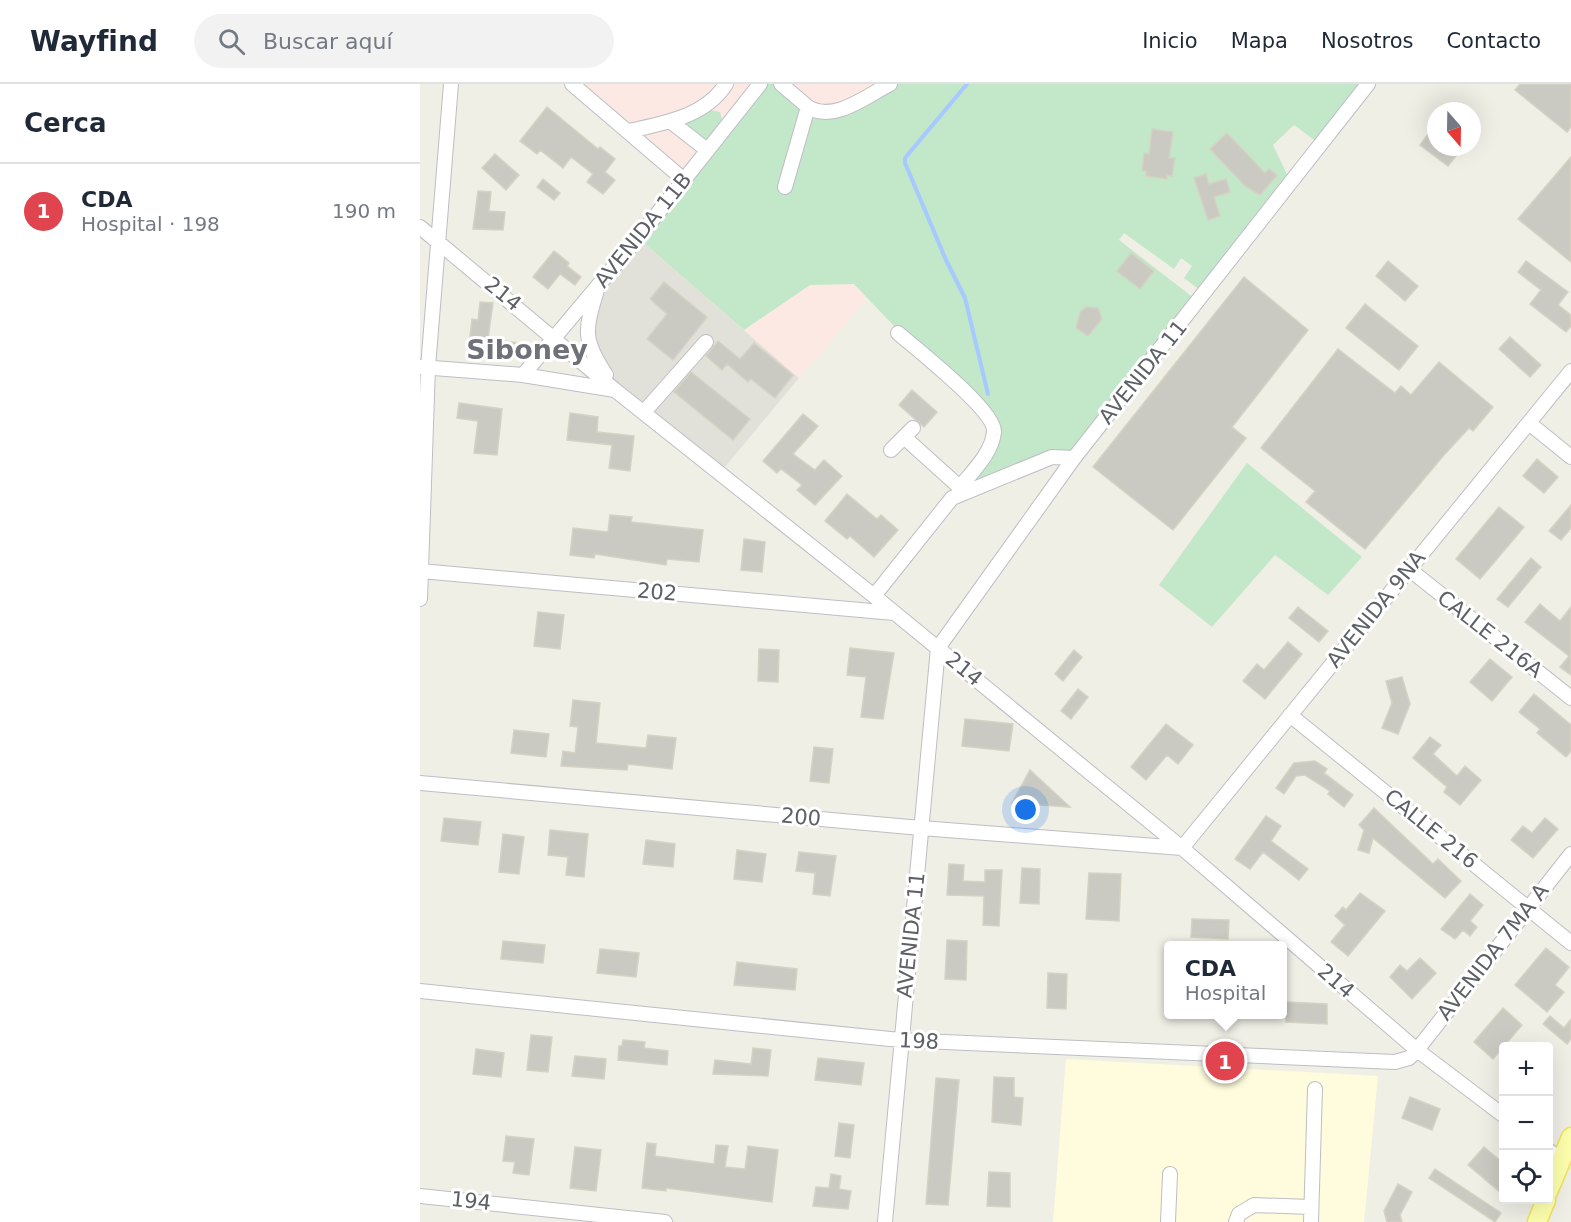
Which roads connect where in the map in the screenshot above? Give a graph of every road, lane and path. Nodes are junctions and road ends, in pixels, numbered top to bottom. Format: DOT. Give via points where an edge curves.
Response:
graph roads {
  1 [pos="451,84"];
  2 [pos="572,84"];
  3 [pos="726,84"];
  4 [pos="760,84"];
  5 [pos="890,84"];
  6 [pos="1368,84"];
  7 [pos="788,86"];
  8 [pos="713,101"];
  9 [pos="808,107"];
  10 [pos="735,116"];
  11 [pos="670,121"];
  12 [pos="629,131"];
  13 [pos="707,150"];
  14 [pos="684,179"];
  15 [pos="785,187"];
  16 [pos="420,227"];
  17 [pos="437,240"];
  18 [pos="598,286"];
  19 [pos="898,333"];
  20 [pos="554,336"];
  21 [pos="706,342"];
  22 [pos="424,367"];
  23 [pos="1571,371"];
  24 [pos="523,375"];
  25 [pos="615,390"];
  26 [pos="644,412"];
  27 [pos="1529,423"];
  28 [pos="891,450"];
  29 [pos="1571,457"];
  30 [pos="1074,458"];
  31 [pos="962,490"];
  32 [pos="1409,569"];
  33 [pos="421,571"];
  34 [pos="874,596"];
  35 [pos="420,599"];
  36 [pos="894,613"];
  37 [pos="938,648"];
  38 [pos="1571,698"];
  39 [pos="1290,716"];
  40 [pos="420,783"];
  41 [pos="921,828"];
  42 [pos="1182,848"];
  43 [pos="1571,854"];
  44 [pos="1527,907"];
  45 [pos="1571,943"];
  46 [pos="420,991"];
  47 [pos="900,1040"];
  48 [pos="1417,1050"];
  49 [pos="1315,1089"];
  50 [pos="1499,1113"];
  51 [pos="1571,1137"];
  52 [pos="1560,1151"];
  53 [pos="1170,1173"];
  54 [pos="1553,1175"];
  55 [pos="420,1196"];
  56 [pos="1544,1204"];
  57 [pos="1311,1207"];
  58 [pos="664,1222"];
  59 [pos="885,1222"];
  60 [pos="1168,1222"];
  61 [pos="1236,1222"];
  62 [pos="1311,1222"];
  63 [pos="1537,1222"];
  1 -- 17 [label="street"];
  2 -- 12 [label="street"];
  3 -- 8 [label="street"];
  4 -- 10 [label="street, AVENIDA 11B"];
  5 -- 9 [label="street" via="837,111 825,113"];
  6 -- 30 [label="street, AVENIDA 11"];
  7 -- 9 [label="street"];
  8 -- 10 [label="street"];
  8 -- 11 [label="street"];
  9 -- 15 [label="street"];
  10 -- 13 [label="street, AVENIDA 11B"];
  11 -- 12 [label="street"];
  11 -- 13 [label="street"];
  12 -- 14 [label="street"];
  13 -- 14 [label="street, AVENIDA 11B"];
  14 -- 18 [label="street, AVENIDA 11B"];
  16 -- 17 [label="street, 214"];
  17 -- 20 [label="street, 214"];
  17 -- 22 [label="street"];
  18 -- 20 [label="street, AVENIDA 11B"];
  18 -- 25 [label="street" via="588,322 588,344"];
  19 -- 31 [label="street" via="978,404 993,424 986,453"];
  20 -- 24 [label="street, AVENIDA 11B"];
  20 -- 25 [label="street, 214"];
  21 -- 26 [label="street"];
  22 -- 24 [label="street"];
  22 -- 33 [label="street"];
  23 -- 27 [label="street, AVENIDA 9NA"];
  24 -- 25 [label="street"];
  25 -- 26 [label="street, 214"];
  26 -- 34 [label="street, 214"];
  27 -- 29 [label="street"];
  27 -- 32 [label="street, AVENIDA 9NA"];
  28 -- 31 [label="street" via="908,432"];
  30 -- 31 [label="street" via="1052,457"];
  30 -- 37 [label="street, AVENIDA 11"];
  31 -- 34 [label="street"];
  32 -- 38 [label="street, CALLE 216A"];
  32 -- 39 [label="street, AVENIDA 9NA"];
  33 -- 35 [label="street"];
  33 -- 36 [label="street, 202"];
  34 -- 36 [label="street, 214"];
  36 -- 37 [label="street, 214"];
  37 -- 41 [label="street, AVENIDA 11"];
  37 -- 42 [label="street, 214"];
  39 -- 42 [label="street, AVENIDA 9NA"];
  39 -- 44 [label="street, CALLE 216"];
  40 -- 41 [label="street, 200"];
  41 -- 42 [label="street, 200"];
  41 -- 47 [label="street, AVENIDA 11"];
  42 -- 48 [label="street, 214"];
  43 -- 44 [label="street, AVENIDA 7MA A"];
  44 -- 45 [label="street, CALLE 216"];
  44 -- 48 [label="street, AVENIDA 7MA A"];
  46 -- 47 [label="street, 198"];
  47 -- 48 [label="street, 198" via="1395,1062 1409,1058"];
  47 -- 59 [label="street, AVENIDA 11"];
  48 -- 50 [label="street, 214"];
  49 -- 57 [label="street"];
  51 -- 52 [label="main road"];
  52 -- 54 [label="main road"];
  53 -- 60 [label="street"];
  55 -- 58 [label="street, 194"];
  56 -- 63 [label="main road"];
  57 -- 61 [label="street" via="1254,1205 1239,1214"];
  57 -- 62 [label="street"];
}
